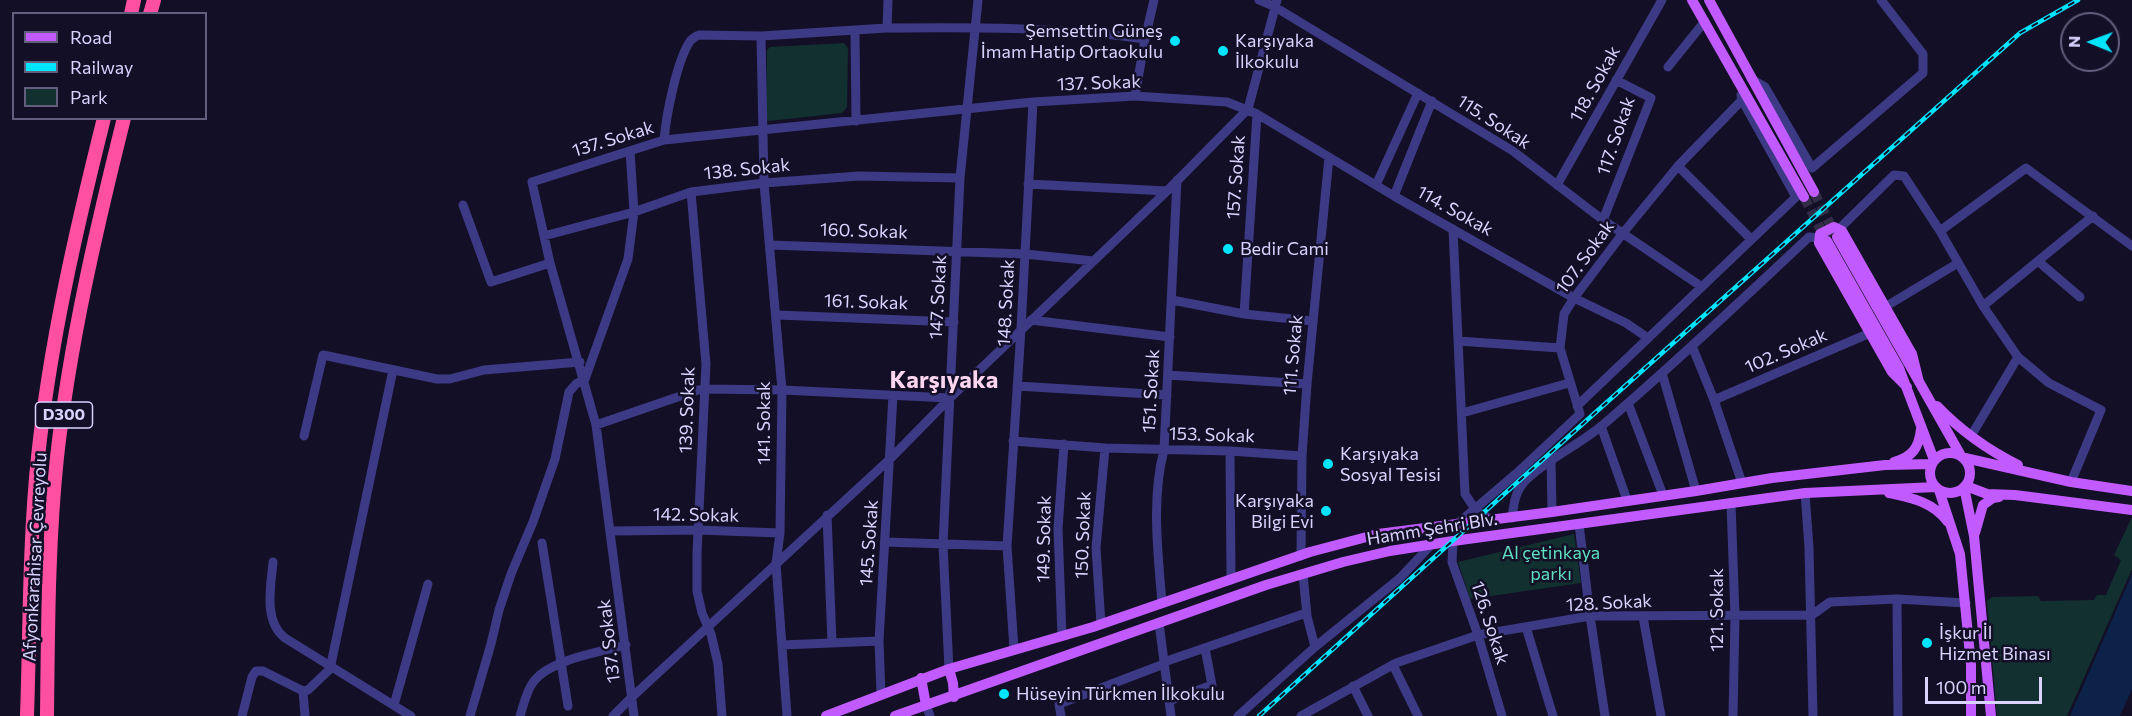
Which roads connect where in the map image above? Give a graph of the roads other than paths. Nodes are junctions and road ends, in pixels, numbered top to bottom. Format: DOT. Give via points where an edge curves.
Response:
graph roads {
  1 [pos="888,0"];
  2 [pos="978,0"];
  3 [pos="1154,0"];
  4 [pos="1259,0"];
  5 [pos="1662,0"];
  6 [pos="1692,0"];
  7 [pos="1709,0"];
  8 [pos="1881,0"];
  9 [pos="1276,3"];
  10 [pos="1705,21"];
  11 [pos="974,27"];
  12 [pos="887,28"];
  13 [pos="855,32"];
  14 [pos="761,36"];
  15 [pos="1144,39"];
  16 [pos="1668,67"];
  17 [pos="1751,78"];
  18 [pos="1616,80"];
  19 [pos="1741,86"];
  20 [pos="1418,93"];
  21 [pos="1135,96"];
  22 [pos="1742,100"];
  23 [pos="1431,101"];
  24 [pos="1033,102"];
  25 [pos="965,110"];
  26 [pos="1252,112"];
  27 [pos="104,120"];
  28 [pos="124,120"];
  29 [pos="855,121"];
  30 [pos="762,130"];
  31 [pos="664,140"];
  32 [pos="630,151"];
  33 [pos="1329,158"];
  34 [pos="1678,166"];
  35 [pos="960,178"];
  36 [pos="1178,180"];
  37 [pos="764,183"];
  38 [pos="1029,184"];
  39 [pos="1376,185"];
  40 [pos="1557,185"];
  41 [pos="1167,191"];
  42 [pos="691,192"];
  43 [pos="1395,196"];
  44 [pos="463,205"];
  45 [pos="634,212"];
  46 [pos="2093,216"];
  47 [pos="1603,220"];
  48 [pos="1453,229"];
  49 [pos="1940,231"];
  50 [pos="1623,233"];
  51 [pos="544,236"];
  52 [pos="1830,236"];
  53 [pos="1751,239"];
  54 [pos="770,245"];
  55 [pos="2132,246"];
  56 [pos="957,250"];
  57 [pos="1025,254"];
  58 [pos="1093,261"];
  59 [pos="550,262"];
  60 [pos="2039,262"];
  61 [pos="1958,263"];
  62 [pos="1702,287"];
  63 [pos="2080,297"];
  64 [pos="1574,298"];
  65 [pos="1172,300"];
  66 [pos="1983,306"];
  67 [pos="1885,307"];
  68 [pos="1244,314"];
  69 [pos="777,315"];
  70 [pos="1031,320"];
  71 [pos="1312,321"];
  72 [pos="954,322"];
  73 [pos="1021,330"];
  74 [pos="1870,333"];
  75 [pos="1170,337"];
  76 [pos="1648,338"];
  77 [pos="1458,341"];
  78 [pos="1692,346"];
  79 [pos="1560,348"];
  80 [pos="2018,357"];
  81 [pos="580,362"];
  82 [pos="393,370"];
  83 [pos="1662,373"];
  84 [pos="1168,375"];
  85 [pos="585,379"];
  86 [pos="1919,382"];
  87 [pos="1569,383"];
  88 [pos="1307,384"];
  89 [pos="1017,386"];
  90 [pos="1907,387"];
  91 [pos="706,389"];
  92 [pos="782,390"];
  93 [pos="1924,392"];
  94 [pos="893,395"];
  95 [pos="1167,395"];
  96 [pos="950,398"];
  97 [pos="1714,400"];
  98 [pos="1628,403"];
  99 [pos="1577,406"];
  100 [pos="1462,413"];
  101 [pos="596,425"];
  102 [pos="1921,425"];
  103 [pos="1601,426"];
  104 [pos="304,436"];
  105 [pos="1971,436"];
  106 [pos="1013,441"];
  107 [pos="1064,444"];
  108 [pos="1105,448"];
  109 [pos="1164,450"];
  110 [pos="1230,451"];
  111 [pos="1302,456"];
  112 [pos="1962,456"];
  113 [pos="891,458"];
  114 [pos="1551,460"];
  115 [pos="1933,462"];
  116 [pos="1885,465"];
  117 [pos="2035,473"];
  118 [pos="2070,482"];
  119 [pos="1742,483"];
  120 [pos="1965,486"];
  121 [pos="1937,488"];
  122 [pos="1696,491"];
  123 [pos="1876,491"];
  124 [pos="2132,491"];
  125 [pos="1806,493"];
  126 [pos="1663,495"];
  127 [pos="2015,495"];
  128 [pos="1627,500"];
  129 [pos="1731,503"];
  130 [pos="1475,509"];
  131 [pos="2132,510"];
  132 [pos="1552,512"];
  133 [pos="827,515"];
  134 [pos="1512,518"];
  135 [pos="1491,520"];
  136 [pos="1579,524"];
  137 [pos="1456,525"];
  138 [pos="1951,527"];
  139 [pos="698,530"];
  140 [pos="612,531"];
  141 [pos="780,533"];
  142 [pos="1974,536"];
  143 [pos="1453,541"];
  144 [pos="885,542"];
  145 [pos="542,543"];
  146 [pos="1432,544"];
  147 [pos="943,545"];
  148 [pos="1007,546"];
  149 [pos="1301,555"];
  150 [pos="273,562"];
  151 [pos="776,563"];
  152 [pos="1303,574"];
  153 [pos="1230,580"];
  154 [pos="428,584"];
  155 [pos="1897,598"];
  156 [pos="1162,603"];
  157 [pos="1966,603"];
  158 [pos="1306,613"];
  159 [pos="1812,615"];
  160 [pos="1590,616"];
  161 [pos="1735,616"];
  162 [pos="1643,617"];
  163 [pos="1159,623"];
  164 [pos="1101,624"];
  165 [pos="709,627"];
  166 [pos="1526,627"];
  167 [pos="1478,635"];
  168 [pos="1062,636"];
  169 [pos="879,641"];
  170 [pos="832,643"];
  171 [pos="626,645"];
  172 [pos="782,645"];
  173 [pos="1315,647"];
  174 [pos="1205,648"];
  175 [pos="1014,650"];
  176 [pos="561,663"];
  177 [pos="1164,663"];
  178 [pos="331,665"];
  179 [pos="1393,665"];
  180 [pos="949,669"];
  181 [pos="28,678"];
  182 [pos="47,678"];
  183 [pos="921,678"];
  184 [pos="1353,686"];
  185 [pos="303,691"];
  186 [pos="881,694"];
  187 [pos="632,697"];
  188 [pos="954,697"];
  189 [pos="1169,701"];
  190 [pos="394,705"];
  191 [pos="568,706"];
  192 [pos="928,711"];
  193 [pos="1306,714"];
  194 [pos="21,716"];
  195 [pos="27,716"];
  196 [pos="47,716"];
  197 [pos="57,716"];
  198 [pos="242,716"];
  199 [pos="305,716"];
  200 [pos="411,716"];
  201 [pos="470,716"];
  202 [pos="520,716"];
  203 [pos="613,716"];
  204 [pos="634,716"];
  205 [pos="722,716"];
  206 [pos="787,716"];
  207 [pos="826,716"];
  208 [pos="895,716"];
  209 [pos="1061,716"];
  210 [pos="1170,716"];
  211 [pos="1238,716"];
  212 [pos="1368,716"];
  213 [pos="1418,716"];
  214 [pos="1502,716"];
  215 [pos="1553,716"];
  216 [pos="1605,716"];
  217 [pos="1661,716"];
  218 [pos="1732,716"];
  219 [pos="1813,716"];
  220 [pos="1898,716"];
  221 [pos="1971,716"];
  222 [pos="1991,716"];
  1 -- 12 [label="street"];
  2 -- 11 [label="street, 147. Sokak"];
  3 -- 15 [label="street"];
  4 -- 9 [label="street, 115. Sokak"];
  5 -- 18 [label="street, 118. Sokak"];
  6 -- 10 [label="main road"];
  7 -- 17 [label="main road"];
  8 -- 17 [label="street" via="1923,54 1923,73 1812,168 1765,87"];
  9 -- 20 [label="street, 115. Sokak"];
  9 -- 26 [label="street, 157. Sokak"];
  10 -- 16 [label="street"];
  10 -- 19 [label="main road"];
  11 -- 12 [label="street"];
  11 -- 15 [label="street"];
  11 -- 25 [label="street, 147. Sokak"];
  12 -- 13 [label="street"];
  13 -- 14 [label="street"];
  13 -- 29 [label="street"];
  14 -- 30 [label="street, 141. Sokak"];
  14 -- 31 [label="street" via="699,35 692,40 680,65"];
  15 -- 21 [label="street"];
  17 -- 19 [label="main road" via="1809,195"];
  18 -- 40 [label="street, 118. Sokak"];
  18 -- 47 [label="street, 117. Sokak" via="1651,98"];
  19 -- 22 [label="street"];
  20 -- 23 [label="street, 115. Sokak"];
  20 -- 39 [label="street"];
  21 -- 24 [label="street, 137. Sokak"];
  21 -- 26 [label="street, 137. Sokak" via="1227,102"];
  22 -- 34 [label="street, 107. Sokak"];
  22 -- 53 [label="street" via="1796,197"];
  23 -- 40 [label="street, 115. Sokak" via="1513,151"];
  23 -- 43 [label="street"];
  24 -- 25 [label="street, 137. Sokak"];
  24 -- 38 [label="street, 148. Sokak"];
  25 -- 29 [label="street, 137. Sokak"];
  25 -- 35 [label="street, 147. Sokak"];
  26 -- 33 [label="street, 114. Sokak"];
  26 -- 36 [label="street"];
  26 -- 68 [label="street, 157. Sokak"];
  27 -- 181 [label="highway, Afyonkarahisar Çevreyolu / D300" via="66,282 46,398 32,547"];
  28 -- 182 [label="highway, Afyonkarahisar Çevreyolu / D300" via="83,289 57,457"];
  29 -- 30 [label="street, 137. Sokak"];
  30 -- 31 [label="street, 137. Sokak"];
  30 -- 37 [label="street, 141. Sokak"];
  31 -- 32 [label="street, 137. Sokak"];
  32 -- 45 [label="street"];
  32 -- 51 [label="street, 137. Sokak" via="532,182"];
  33 -- 39 [label="street, 114. Sokak"];
  33 -- 71 [label="street, 111. Sokak"];
  34 -- 50 [label="street, 107. Sokak"];
  34 -- 53 [label="street"];
  35 -- 37 [label="street, 138. Sokak" via="859,176"];
  35 -- 56 [label="street, 147. Sokak"];
  36 -- 41 [label="street"];
  36 -- 65 [label="street, 151. Sokak"];
  37 -- 42 [label="street, 138. Sokak"];
  37 -- 54 [label="street, 141. Sokak"];
  38 -- 41 [label="street"];
  38 -- 57 [label="street, 148. Sokak"];
  39 -- 43 [label="street, 114. Sokak"];
  40 -- 47 [label="street, 115. Sokak"];
  41 -- 58 [label="street"];
  42 -- 45 [label="street, 138. Sokak"];
  42 -- 91 [label="street, 139. Sokak"];
  43 -- 48 [label="street, 114. Sokak"];
  44 -- 59 [label="street" via="491,282"];
  45 -- 51 [label="street, 138. Sokak"];
  45 -- 85 [label="street" via="628,259"];
  46 -- 49 [label="street" via="2025,168"];
  46 -- 55 [label="street"];
  46 -- 60 [label="street"];
  47 -- 50 [label="street, 115. Sokak"];
  48 -- 64 [label="street, 114. Sokak"];
  48 -- 77 [label="street"];
  49 -- 52 [label="street" via="1904,176 1894,175"];
  49 -- 61 [label="street"];
  50 -- 62 [label="street, 115. Sokak"];
  50 -- 64 [label="street, 107. Sokak"];
  51 -- 59 [label="street, 137. Sokak"];
  52 -- 67 [label="main road" via="1842,231"];
  52 -- 74 [label="main road" via="1819,243"];
  52 -- 78 [label="street" via="1809,237"];
  52 -- 86 [label="main road"];
  52 -- 90 [label="main road"];
  53 -- 62 [label="street"];
  54 -- 56 [label="street, 160. Sokak"];
  54 -- 69 [label="street, 141. Sokak"];
  56 -- 57 [label="street, 160. Sokak"];
  56 -- 72 [label="street, 147. Sokak"];
  57 -- 58 [label="street, 160. Sokak"];
  57 -- 73 [label="street, 148. Sokak"];
  58 -- 70 [label="street"];
  59 -- 81 [label="street, 137. Sokak"];
  60 -- 63 [label="street"];
  60 -- 66 [label="street"];
  61 -- 66 [label="street"];
  61 -- 67 [label="street"];
  62 -- 76 [label="street"];
  64 -- 76 [label="street, 114. Sokak"];
  64 -- 79 [label="street, 107. Sokak" via="1564,314"];
  65 -- 68 [label="street"];
  65 -- 75 [label="street, 151. Sokak"];
  66 -- 80 [label="street"];
  67 -- 86 [label="main road" via="1912,354"];
  68 -- 71 [label="street"];
  69 -- 72 [label="street, 161. Sokak"];
  69 -- 92 [label="street, 141. Sokak"];
  70 -- 73 [label="street"];
  70 -- 75 [label="street"];
  71 -- 88 [label="street, 111. Sokak"];
  72 -- 96 [label="street, 147. Sokak"];
  73 -- 89 [label="street, 148. Sokak"];
  73 -- 96 [label="street"];
  74 -- 90 [label="main road" via="1892,372"];
  74 -- 97 [label="street, 102. Sokak"];
  75 -- 84 [label="street, 151. Sokak"];
  76 -- 99 [label="street"];
  77 -- 79 [label="street"];
  77 -- 100 [label="street"];
  78 -- 83 [label="street"];
  78 -- 97 [label="street"];
  79 -- 87 [label="street, 107. Sokak"];
  80 -- 105 [label="street"];
  80 -- 118 [label="street" via="2049,383 2101,410"];
  81 -- 82 [label="street" via="484,370 450,379"];
  81 -- 85 [label="street, 137. Sokak"];
  82 -- 104 [label="street" via="323,355"];
  82 -- 178 [label="street"];
  83 -- 98 [label="street"];
  83 -- 122 [label="street"];
  84 -- 88 [label="street"];
  84 -- 95 [label="street, 151. Sokak"];
  85 -- 101 [label="street, 137. Sokak"];
  85 -- 201 [label="street" via="569,392 555,459 499,610"];
  86 -- 93 [label="main road"];
  87 -- 99 [label="street, 107. Sokak"];
  87 -- 100 [label="street"];
  88 -- 111 [label="street, 111. Sokak"];
  89 -- 95 [label="street"];
  89 -- 106 [label="street, 148. Sokak"];
  90 -- 102 [label="main road"];
  91 -- 92 [label="street"];
  91 -- 101 [label="street"];
  91 -- 139 [label="street, 139. Sokak"];
  92 -- 94 [label="street"];
  92 -- 141 [label="street, 141. Sokak"];
  93 -- 105 [label="main road"];
  93 -- 112 [label="main road"];
  94 -- 96 [label="street"];
  94 -- 113 [label="street, 145. Sokak"];
  95 -- 109 [label="street, 151. Sokak"];
  96 -- 113 [label="street"];
  96 -- 147 [label="street, 147. Sokak"];
  97 -- 119 [label="street"];
  98 -- 103 [label="street"];
  98 -- 126 [label="street"];
  99 -- 130 [label="street" via="1580,414"];
  100 -- 130 [label="street" via="1466,494"];
  101 -- 140 [label="street, 137. Sokak"];
  102 -- 115 [label="main road"];
  102 -- 116 [label="main road" via="1916,449 1909,456"];
  103 -- 114 [label="street"];
  103 -- 128 [label="street"];
  105 -- 117 [label="main road"];
  106 -- 107 [label="street, 153. Sokak"];
  106 -- 148 [label="street, 148. Sokak"];
  107 -- 108 [label="street, 153. Sokak"];
  107 -- 168 [label="street, 149. Sokak" via="1058,529"];
  108 -- 109 [label="street, 153. Sokak"];
  108 -- 164 [label="street, 150. Sokak" via="1096,548"];
  109 -- 110 [label="street, 153. Sokak"];
  109 -- 156 [label="street, 151. Sokak" via="1157,474"];
  110 -- 111 [label="street, 153. Sokak"];
  110 -- 153 [label="street"];
  111 -- 149 [label="street, 111. Sokak"];
  112 -- 115 [label="main road" via="1943,453"];
  112 -- 117 [label="main road"];
  112 -- 120 [label="main road" via="1970,472"];
  113 -- 133 [label="street"];
  113 -- 144 [label="street, 145. Sokak"];
  114 -- 132 [label="street"];
  114 -- 134 [label="street" via="1525,482 1515,497"];
  115 -- 116 [label="main road, Hamm Şehri Blv."];
  115 -- 121 [label="main road" via="1930,476"];
  116 -- 119 [label="main road, Hamm Şehri Blv."];
  117 -- 118 [label="main road"];
  118 -- 124 [label="main road"];
  119 -- 122 [label="main road, Hamm Şehri Blv."];
  120 -- 121 [label="main road" via="1952,493"];
  120 -- 127 [label="main road" via="1987,494"];
  120 -- 142 [label="main road"];
  121 -- 123 [label="main road, Hamm Şehri Blv."];
  121 -- 138 [label="main road"];
  122 -- 126 [label="main road, Hamm Şehri Blv."];
  123 -- 125 [label="main road, Hamm Şehri Blv."];
  123 -- 138 [label="main road" via="1921,500 1943,515"];
  125 -- 129 [label="main road, Hamm Şehri Blv."];
  125 -- 159 [label="street"];
  126 -- 128 [label="main road, Hamm Şehri Blv."];
  127 -- 131 [label="main road"];
  127 -- 142 [label="main road" via="1993,498 1983,505"];
  128 -- 132 [label="main road, Hamm Şehri Blv."];
  129 -- 136 [label="main road, Hamm Şehri Blv."];
  129 -- 161 [label="street, 121. Sokak"];
  130 -- 135 [label="street"];
  130 -- 137 [label="street"];
  132 -- 134 [label="main road, Hamm Şehri Blv."];
  133 -- 151 [label="street"];
  133 -- 170 [label="street"];
  134 -- 135 [label="main road, Hamm Şehri Blv."];
  135 -- 137 [label="main road, Hamm Şehri Blv."];
  136 -- 143 [label="main road, Hamm Şehri Blv."];
  136 -- 160 [label="street"];
  137 -- 149 [label="main road, Hamm Şehri Blv." via="1378,534"];
  138 -- 157 [label="main road" via="1960,554"];
  139 -- 140 [label="street, 142. Sokak"];
  139 -- 141 [label="street, 142. Sokak"];
  139 -- 165 [label="street, 139. Sokak" via="697,591"];
  140 -- 171 [label="street, 137. Sokak"];
  141 -- 151 [label="street, 141. Sokak"];
  142 -- 222 [label="main road"];
  143 -- 146 [label="main road, Hamm Şehri Blv."];
  143 -- 167 [label="street, 126. Sokak" via="1452,562"];
  144 -- 147 [label="street"];
  144 -- 169 [label="street, 145. Sokak"];
  145 -- 176 [label="street"];
  146 -- 152 [label="main road, Hamm Şehri Blv."];
  146 -- 173 [label="street" via="1400,578"];
  147 -- 148 [label="street"];
  147 -- 180 [label="street, 147. Sokak"];
  148 -- 175 [label="street, 148. Sokak"];
  149 -- 153 [label="main road, Hamm Şehri Blv."];
  150 -- 178 [label="street" via="270,593 275,627 285,638"];
  151 -- 165 [label="street"];
  151 -- 172 [label="street, 141. Sokak"];
  152 -- 158 [label="street"];
  152 -- 163 [label="main road, Hamm Şehri Blv."];
  153 -- 156 [label="main road, Hamm Şehri Blv."];
  154 -- 190 [label="street"];
  155 -- 157 [label="street, 128. Sokak"];
  155 -- 159 [label="street, 128. Sokak" via="1830,602"];
  155 -- 220 [label="street"];
  156 -- 164 [label="main road, Hamm Şehri Blv."];
  157 -- 221 [label="main road"];
  158 -- 173 [label="street"];
  158 -- 174 [label="street"];
  159 -- 161 [label="street, 128. Sokak"];
  159 -- 219 [label="street"];
  160 -- 162 [label="street, 128. Sokak"];
  160 -- 166 [label="street, 128. Sokak"];
  160 -- 216 [label="street"];
  161 -- 162 [label="street, 128. Sokak"];
  161 -- 218 [label="street, 121. Sokak"];
  162 -- 217 [label="street"];
  163 -- 177 [label="street"];
  163 -- 188 [label="main road, Hamm Şehri Blv."];
  164 -- 168 [label="main road, Hamm Şehri Blv."];
  165 -- 187 [label="street"];
  165 -- 205 [label="street, 139. Sokak" via="718,664"];
  166 -- 167 [label="street, 128. Sokak"];
  166 -- 215 [label="street"];
  167 -- 179 [label="street, 128. Sokak"];
  167 -- 214 [label="street, 126. Sokak"];
  168 -- 175 [label="main road, Hamm Şehri Blv."];
  169 -- 170 [label="street"];
  169 -- 186 [label="street, 145. Sokak"];
  170 -- 172 [label="street"];
  171 -- 176 [label="street"];
  171 -- 187 [label="street, 137. Sokak"];
  172 -- 206 [label="street, 141. Sokak"];
  173 -- 211 [label="street"];
  174 -- 177 [label="street"];
  174 -- 189 [label="street" via="1212,685"];
  175 -- 180 [label="main road, Hamm Şehri Blv."];
  176 -- 191 [label="street"];
  176 -- 202 [label="street" via="533,682"];
  177 -- 189 [label="street"];
  177 -- 209 [label="street" via="1059,704"];
  178 -- 185 [label="street" via="327,674"];
  178 -- 190 [label="street"];
  179 -- 184 [label="street, 128. Sokak"];
  179 -- 213 [label="street"];
  180 -- 183 [label="main road, Hamm Şehri Blv."];
  180 -- 188 [label="main road"];
  181 -- 194 [label="highway"];
  181 -- 195 [label="highway, Afyonkarahisar Çevreyolu / D300"];
  182 -- 196 [label="highway, Afyonkarahisar Çevreyolu / D300"];
  182 -- 197 [label="highway"];
  183 -- 186 [label="main road, Hamm Şehri Blv."];
  183 -- 192 [label="main road"];
  184 -- 193 [label="street, 128. Sokak"];
  184 -- 212 [label="street"];
  185 -- 198 [label="street" via="256,671"];
  185 -- 199 [label="street"];
  186 -- 207 [label="main road, Hamm Şehri Blv."];
  187 -- 203 [label="street"];
  187 -- 204 [label="street, 137. Sokak"];
  188 -- 192 [label="main road, Hamm Şehri Blv."];
  189 -- 210 [label="street"];
  190 -- 200 [label="street"];
  192 -- 208 [label="main road, Hamm Şehri Blv."];
}
